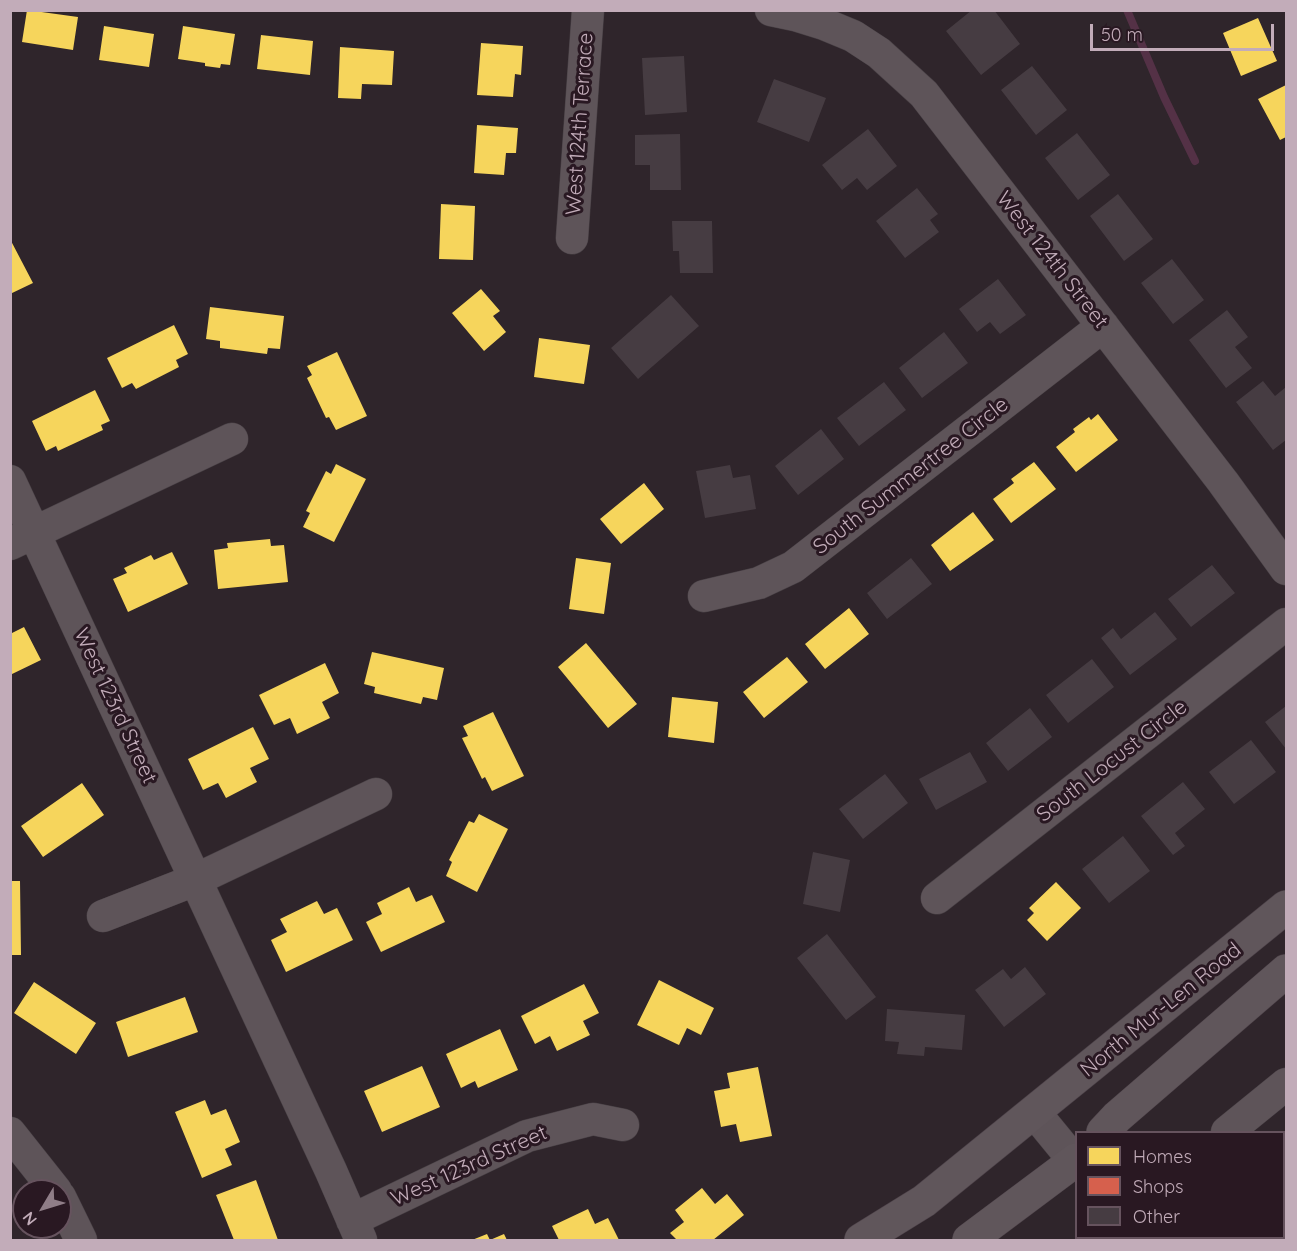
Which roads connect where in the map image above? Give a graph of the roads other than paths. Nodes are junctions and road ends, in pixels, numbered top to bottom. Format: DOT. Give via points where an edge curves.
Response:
graph roads {
  1 [pos="588,10"];
  2 [pos="771,10"];
  3 [pos="572,238"];
  4 [pos="1103,326"];
  5 [pos="232,439"];
  6 [pos="10,481"];
  7 [pos="23,538"];
  8 [pos="1287,569"];
  9 [pos="704,596"];
  10 [pos="1287,624"];
  11 [pos="376,794"];
  12 [pos="195,880"];
  13 [pos="937,898"];
  14 [pos="1287,908"];
  15 [pos="103,916"];
  16 [pos="1287,971"];
  17 [pos="1287,1084"];
  18 [pos="1035,1113"];
  19 [pos="623,1125"];
  20 [pos="1104,1131"];
  21 [pos="1228,1131"];
  22 [pos="10,1133"];
  23 [pos="1075,1160"];
  24 [pos="1075,1162"];
  25 [pos="46,1179"];
  26 [pos="72,1222"];
  27 [pos="357,1230"];
  28 [pos="81,1240"];
  29 [pos="861,1240"];
  30 [pos="969,1240"];
  1 -- 3 [label="street, West 124th Terrace"];
  2 -- 4 [label="street, West 124th Street" via="853,36 879,53 924,94"];
  4 -- 8 [label="street, West 124th Street"];
  4 -- 9 [label="street, South Summertree Circle" via="793,567 759,584"];
  5 -- 7 [label="street"];
  6 -- 7 [label="street, West 123rd Street"];
  7 -- 12 [label="street, West 123rd Street"];
  10 -- 13 [label="street, South Locust Circle"];
  11 -- 12 [label="street"];
  12 -- 15 [label="street"];
  12 -- 27 [label="street, West 123rd Street"];
  14 -- 18 [label="main road, North Mur-Len Road"];
  16 -- 20 [label="main road"];
  17 -- 21 [label="street"];
  18 -- 23 [label="street"];
  18 -- 29 [label="main road, North Mur-Len Road" via="924,1201"];
  19 -- 27 [label="street, West 123rd Street" via="593,1119 527,1136"];
  22 -- 25 [label="street"];
  24 -- 30 [label="main road"];
  26 -- 28 [label="street"];
}
